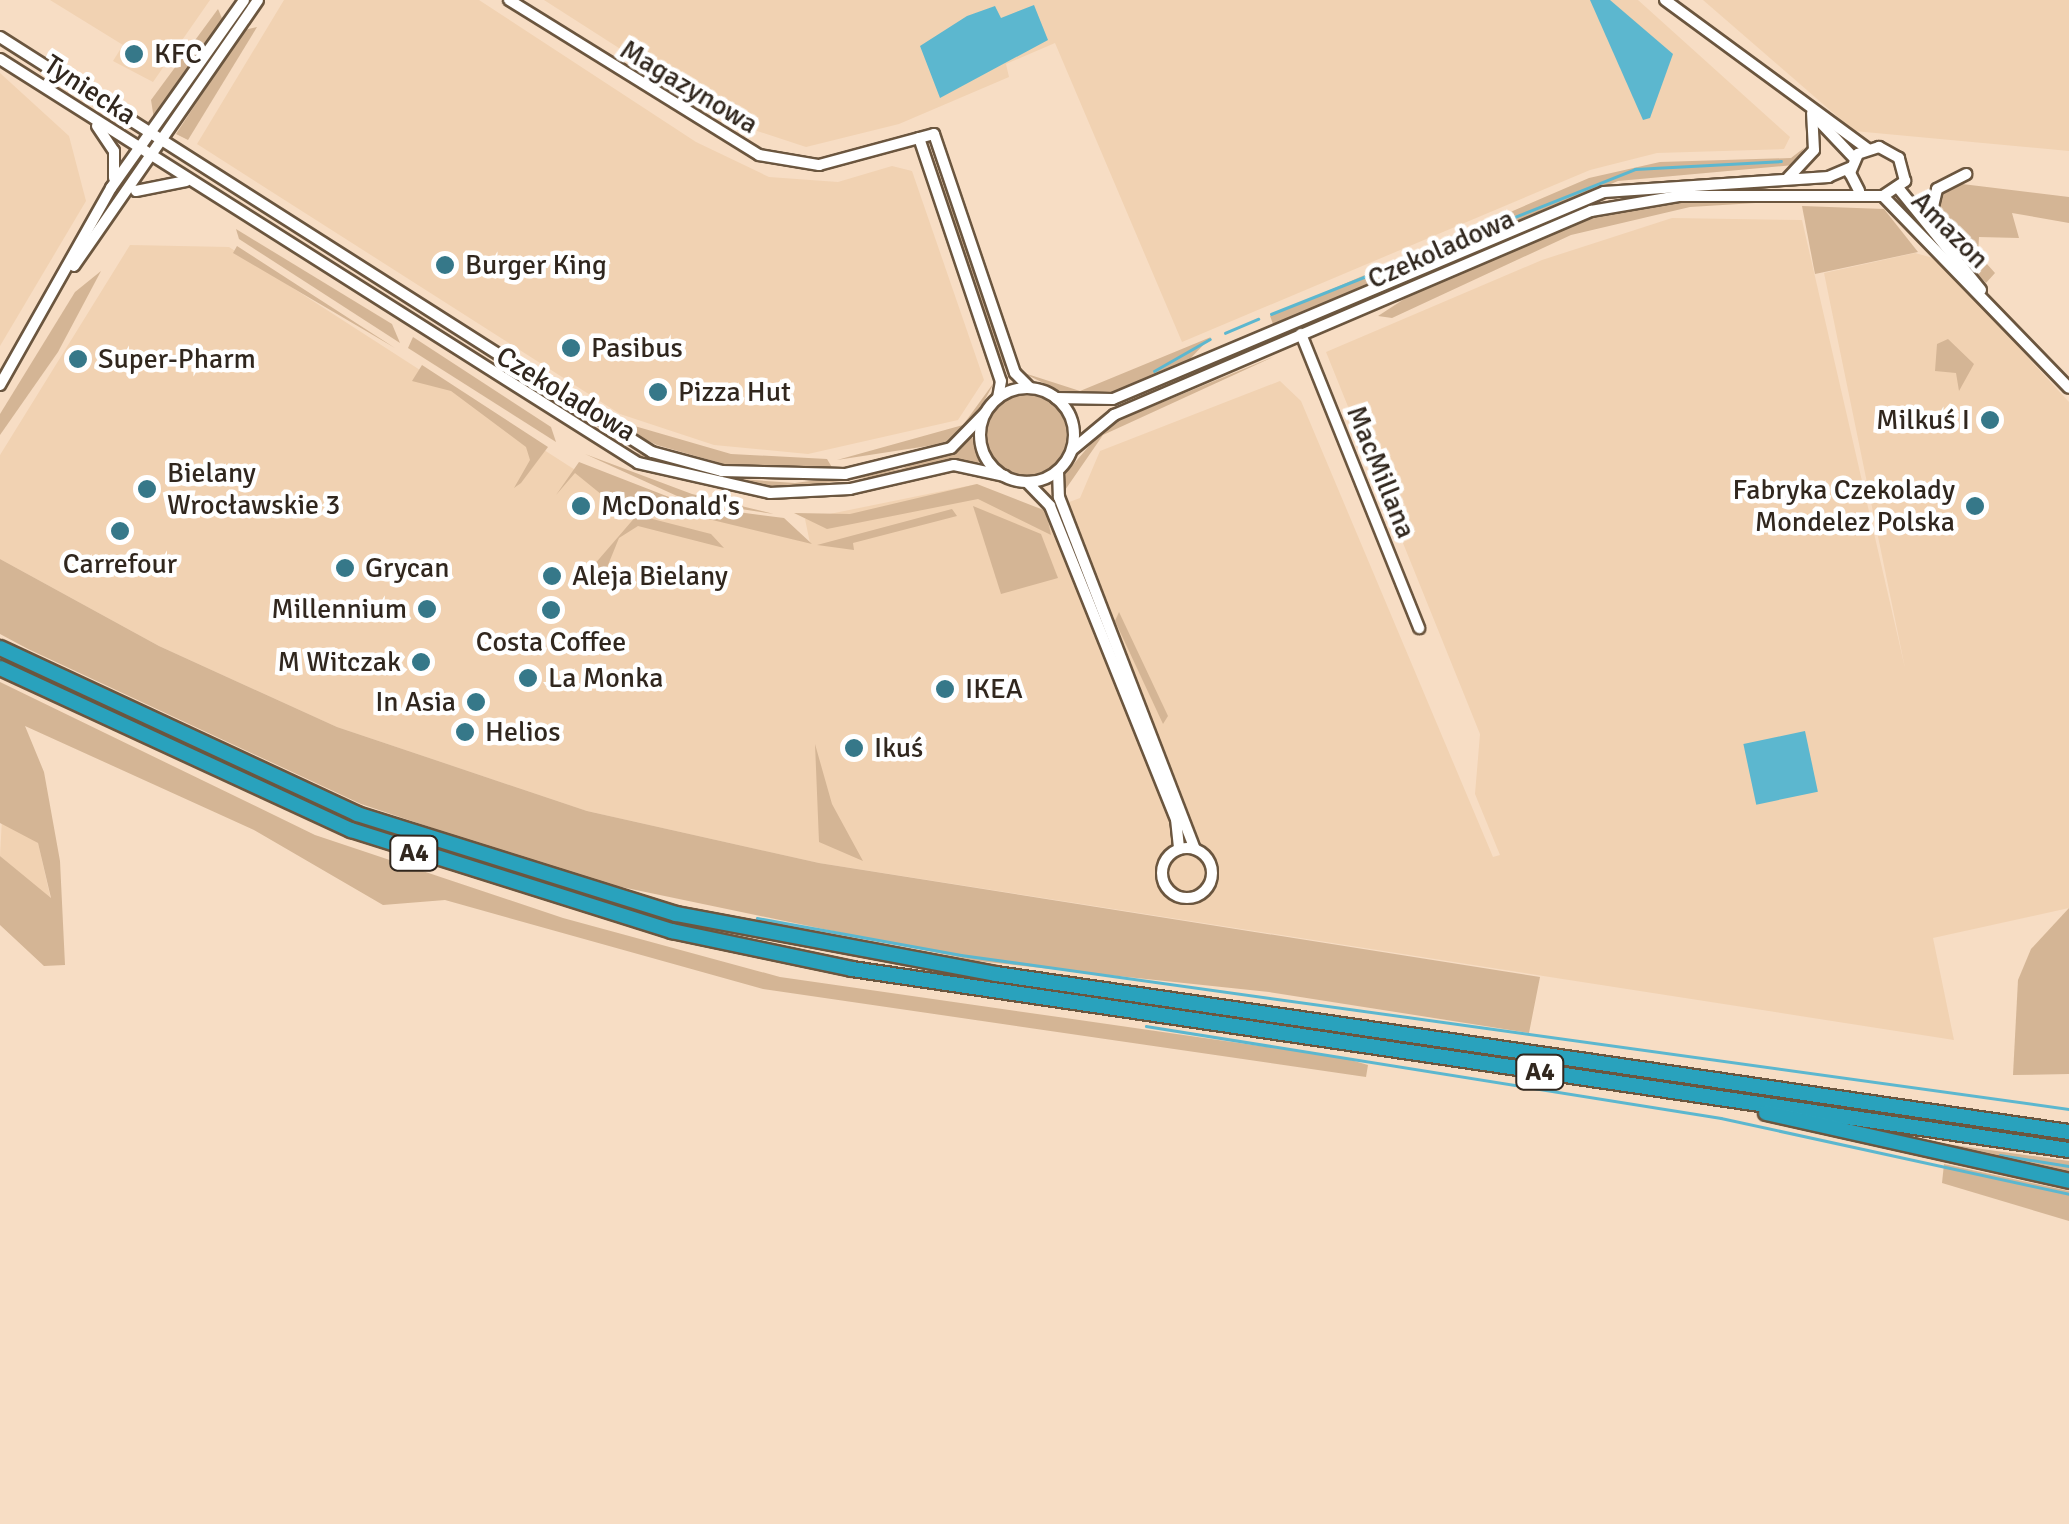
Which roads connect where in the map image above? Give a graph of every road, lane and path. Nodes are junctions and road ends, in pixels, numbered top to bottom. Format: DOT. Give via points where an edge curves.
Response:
graph roads {
  1 [pos="244,0"];
  2 [pos="258,0"];
  3 [pos="509,0"];
  4 [pos="1665,0"];
  5 [pos="0,37"];
  6 [pos="0,59"];
  7 [pos="1813,115"];
  8 [pos="90,118"];
  9 [pos="149,133"];
  10 [pos="919,138"];
  11 [pos="165,143"];
  12 [pos="139,149"];
  13 [pos="1868,149"];
  14 [pos="154,159"];
  15 [pos="1853,162"];
  16 [pos="1966,174"];
  17 [pos="1788,179"];
  18 [pos="188,181"];
  19 [pos="111,188"];
  20 [pos="1899,188"];
  21 [pos="1859,191"];
  22 [pos="1884,196"];
  23 [pos="128,199"];
  24 [pos="1930,230"];
  25 [pos="73,267"];
  26 [pos="1984,295"];
  27 [pos="1301,334"];
  28 [pos="0,385"];
  29 [pos="1030,388"];
  30 [pos="2069,388"];
  31 [pos="998,398"];
  32 [pos="1056,398"];
  33 [pos="985,414"];
  34 [pos="1072,450"];
  35 [pos="1058,471"];
  36 [pos="1005,476"];
  37 [pos="1026,482"];
  38 [pos="1107,613"];
  39 [pos="1094,618"];
  40 [pos="1419,628"];
  41 [pos="0,648"];
  42 [pos="0,668"];
  43 [pos="1150,738"];
  44 [pos="1180,849"];
  45 [pos="1194,849"];
  46 [pos="1732,1100"];
  47 [pos="2069,1132"];
  48 [pos="2069,1150"];
  49 [pos="2069,1181"];
  1 -- 9 [label="street"];
  2 -- 11 [label="street"];
  3 -- 10 [label="street, Magazynowa" via="759,155 819,165"];
  4 -- 7 [label="street"];
  5 -- 9 [label="street, Tyniecka"];
  6 -- 8 [label="street, Tyniecka"];
  7 -- 13 [label="street"];
  7 -- 15 [label="street"];
  7 -- 17 [label="street" via="1814,150"];
  8 -- 12 [label="street, Tyniecka"];
  8 -- 19 [label="street" via="114,151"];
  9 -- 11 [label="street, Czekoladowa"];
  9 -- 12 [label="street"];
  10 -- 29 [label="street, Magazynowa" via="934,134 1014,370"];
  10 -- 31 [label="street" via="1001,381"];
  11 -- 14 [label="street"];
  11 -- 33 [label="street, Czekoladowa" via="594,422 669,458 768,476 845,474 951,448"];
  12 -- 14 [label="street, Tyniecka"];
  12 -- 19 [label="street"];
  13 -- 15 [label="street"];
  13 -- 20 [label="street" via="1899,158"];
  14 -- 18 [label="street, Czekoladowa"];
  14 -- 23 [label="street"];
  15 -- 17 [label="street, Czekoladowa"];
  15 -- 21 [label="street"];
  16 -- 24 [label="street" via="1930,199"];
  17 -- 32 [label="street, Czekoladowa" via="1658,182 1588,197 1112,399"];
  18 -- 23 [label="street" via="159,180"];
  18 -- 36 [label="street, Czekoladowa" via="572,428 661,472 780,494 954,465"];
  19 -- 25 [label="street"];
  20 -- 22 [label="street"];
  20 -- 24 [label="street, Amazon"];
  21 -- 22 [label="street"];
  21 -- 27 [label="street, Czekoladowa" via="1650,198 1591,211"];
  22 -- 26 [label="street, Amazon"];
  23 -- 25 [label="street"];
  24 -- 26 [label="street, Amazon"];
  25 -- 28 [label="street"];
  26 -- 30 [label="street, Amazon"];
  27 -- 34 [label="street, Czekoladowa" via="1099,422"];
  27 -- 40 [label="street, MacMillana"];
  29 -- 31 [label="street"];
  29 -- 32 [label="street"];
  31 -- 33 [label="street"];
  32 -- 34 [label="street" via="1072,422"];
  33 -- 36 [label="street" via="982,449"];
  34 -- 35 [label="street"];
  35 -- 37 [label="street"];
  35 -- 38 [label="street" via="1059,497"];
  36 -- 37 [label="street"];
  37 -- 39 [label="street" via="1048,501"];
  38 -- 39 [label="street"];
  38 -- 43 [label="street"];
  39 -- 43 [label="street"];
  41 -- 47 [label="highway, A4" via="357,814 676,914 978,972"];
  42 -- 46 [label="highway, A4" via="350,830 672,931 870,972"];
  43 -- 44 [label="street"];
  43 -- 45 [label="street"];
  44 -- 45 [label="street"];
  44 -- 45 [label="street" via="1163,878 1187,898 1212,877"];
  46 -- 48 [label="highway, A4"];
  46 -- 49 [label="highway"];
}
